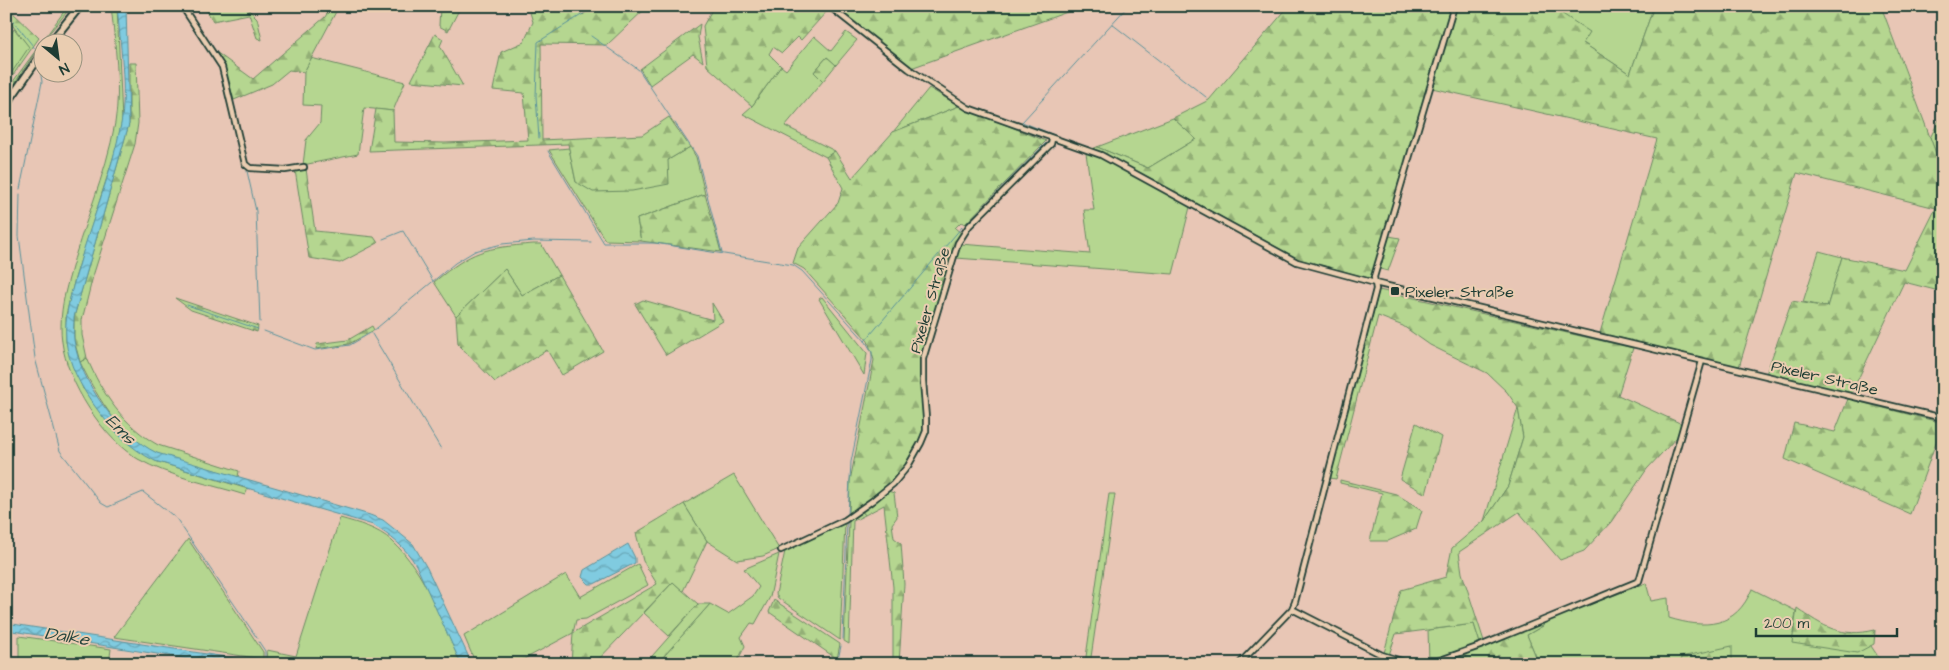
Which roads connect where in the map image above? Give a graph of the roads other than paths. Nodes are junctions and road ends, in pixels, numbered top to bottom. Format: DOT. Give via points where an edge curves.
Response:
graph roads {
  1 [pos="80,6"];
  2 [pos="182,6"];
  3 [pos="829,6"];
  4 [pos="1454,6"];
  5 [pos="59,32"];
  6 [pos="32,67"];
  7 [pos="8,100"];
  8 [pos="1052,139"];
  9 [pos="304,167"];
  10 [pos="1375,283"];
  11 [pos="1702,361"];
  12 [pos="1943,418"];
  13 [pos="781,550"];
  14 [pos="1292,609"];
  15 [pos="1239,664"];
  16 [pos="1411,664"];
  17 [pos="1429,664"];
  1 -- 5 [label="main road"];
  2 -- 9 [label="street" via="222,67 245,164 250,168 285,170"];
  3 -- 8 [label="street, Pixeler Straße" via="909,69 968,108"];
  4 -- 10 [label="street" via="1374,277"];
  6 -- 7 [label="main road"];
  8 -- 10 [label="street, Pixeler Straße" via="1101,155 1297,262"];
  8 -- 13 [label="street, Pixeler Straße" via="969,226 958,243 924,359 926,418 923,437 908,466 893,484 852,516"];
  10 -- 11 [label="street, Pixeler Straße"];
  10 -- 14 [label="street"];
  11 -- 12 [label="street, Pixeler Straße"];
  11 -- 17 [label="street" via="1639,581"];
  14 -- 15 [label="street"];
  14 -- 16 [label="street" via="1382,654"];
}
